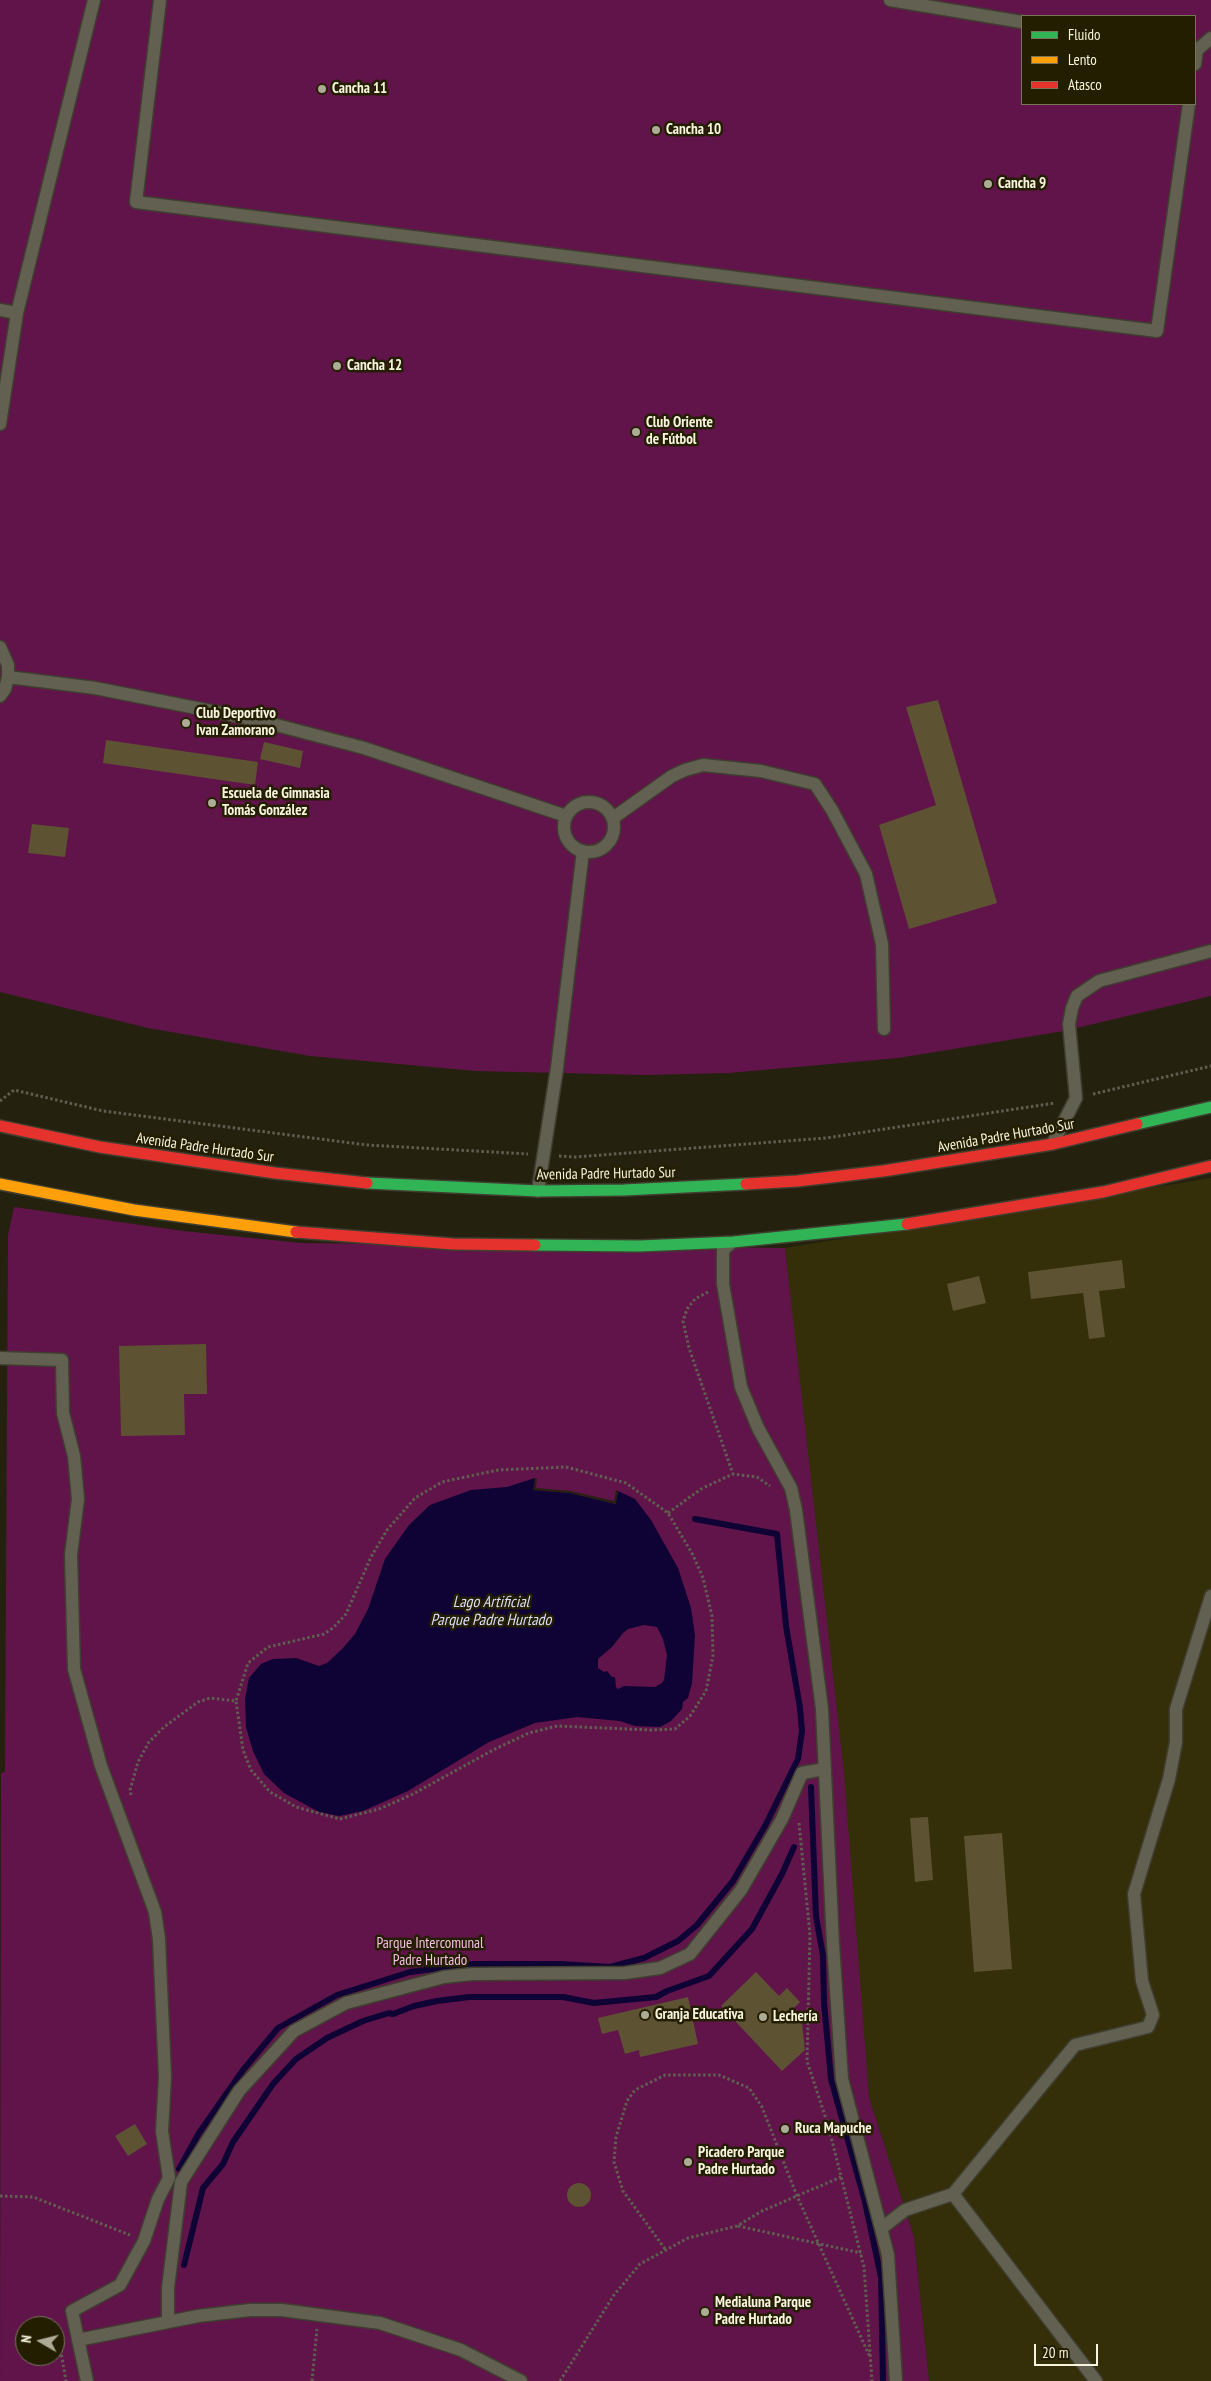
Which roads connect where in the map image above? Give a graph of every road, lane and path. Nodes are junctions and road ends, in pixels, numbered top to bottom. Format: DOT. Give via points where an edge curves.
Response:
graph roads {
  1 [pos="94,0"];
  2 [pos="160,0"];
  3 [pos="890,0"];
  4 [pos="1021,22"];
  5 [pos="1211,38"];
  6 [pos="1196,50"];
  7 [pos="1189,105"];
  8 [pos="0,310"];
  9 [pos="17,314"];
  10 [pos="0,424"];
  11 [pos="0,647"];
  12 [pos="8,677"];
  13 [pos="0,696"];
  14 [pos="566,816"];
  15 [pos="613,818"];
  16 [pos="583,851"];
  17 [pos="1211,951"];
  18 [pos="884,1029"];
  19 [pos="1211,1066"];
  20 [pos="1076,1098"];
  21 [pos="0,1101"];
  22 [pos="1211,1107"];
  23 [pos="0,1126"];
  24 [pos="1053,1144"];
  25 [pos="543,1155"];
  26 [pos="1211,1166"];
  27 [pos="0,1184"];
  28 [pos="538,1191"];
  29 [pos="733,1242"];
  30 [pos="723,1284"];
  31 [pos="0,1358"];
  32 [pos="732,1474"];
  33 [pos="776,1489"];
  34 [pos="668,1513"];
  35 [pos="1211,1596"];
  36 [pos="236,1701"];
  37 [pos="824,1769"];
  38 [pos="131,1797"];
  39 [pos="799,1822"];
  40 [pos="794,1830"];
  41 [pos="841,2177"];
  42 [pos="953,2194"];
  43 [pos="0,2196"];
  44 [pos="798,2196"];
  45 [pos="737,2226"];
  46 [pos="882,2228"];
  47 [pos="144,2241"];
  48 [pos="818,2242"];
  49 [pos="665,2249"];
  50 [pos="860,2253"];
  51 [pos="319,2314"];
  52 [pos="168,2321"];
  53 [pos="78,2340"];
  54 [pos="871,2358"];
  55 [pos="86,2381"];
  56 [pos="312,2381"];
  57 [pos="522,2381"];
  58 [pos="560,2381"];
  59 [pos="896,2381"];
  60 [pos="1096,2381"];
  1 -- 9 [label="lane"];
  2 -- 7 [label="lane" via="136,202 1157,331"];
  3 -- 4 [label="lane"];
  5 -- 6 [label="lane"];
  8 -- 9 [label="lane"];
  9 -- 10 [label="lane"];
  11 -- 12 [label="lane" via="8,665"];
  12 -- 13 [label="lane"];
  12 -- 14 [label="lane" via="95,688 257,720 364,748"];
  14 -- 15 [label="lane" via="576,804 590,801 604,806"];
  14 -- 16 [label="lane" via="566,838"];
  15 -- 16 [label="lane" via="610,841 598,850"];
  15 -- 18 [label="lane" via="672,776 703,766 761,771 815,784 866,874 882,944"];
  16 -- 25 [label="lane" via="557,1068"];
  17 -- 20 [label="lane" via="1099,981 1077,996 1069,1024"];
  19 -- 20 [label="path"];
  20 -- 24 [label="lane"];
  20 -- 25 [label="path" via="826,1138 576,1157"];
  21 -- 25 [label="path" via="14,1090 103,1111 367,1146"];
  22 -- 24 [label="main road, Avenida Padre Hurtado Sur"];
  23 -- 28 [label="main road, Avenida Padre Hurtado Sur" via="100,1147 275,1174"];
  24 -- 28 [label="main road, Avenida Padre Hurtado Sur" via="883,1171 797,1180 710,1187"];
  25 -- 28 [label="lane"];
  26 -- 29 [label="main road" via="1103,1192 1002,1211 854,1231"];
  27 -- 29 [label="main road" via="196,1220 373,1239 546,1247"];
  29 -- 30 [label="lane" via="723,1250"];
  30 -- 32 [label="path" via="695,1299 686,1309 683,1320 689,1348"];
  30 -- 37 [label="lane" via="741,1387 758,1428 791,1488 822,1709"];
  31 -- 47 [label="lane" via="62,1360 63,1413 74,1456 78,1499 71,1555 74,1669 101,1766 155,1912 165,2077 162,2131 169,2178"];
  32 -- 33 [label="path" via="757,1477"];
  32 -- 34 [label="path" via="701,1488"];
  34 -- 36 [label="path" via="626,1483 566,1467 498,1470 442,1482 415,1498 387,1530 371,1557 346,1614 334,1628 314,1637 278,1644 257,1655 248,1663"];
  34 -- 36 [label="path" via="703,1578 712,1616 713,1656 706,1691 690,1716 675,1729 557,1726 528,1733 413,1794 380,1809 340,1819 296,1807 270,1792 251,1770 243,1750"];
  35 -- 42 [label="lane" via="1176,1709 1176,1742 1169,1779 1134,1894 1142,1981 1154,2015 1148,2027 1075,2045"];
  36 -- 38 [label="path" via="210,1698 198,1702 164,1727 149,1742 138,1762"];
  37 -- 46 [label="lane" via="842,2079"];
  37 -- 52 [label="lane" via="802,1773 782,1819 741,1890 690,1954 660,1968 625,1974 472,1974 444,1977 346,2003 294,2031 239,2092 182,2182 168,2288"];
  39 -- 40 [label="path"];
  41 -- 44 [label="path"];
  42 -- 46 [label="lane" via="905,2210"];
  42 -- 60 [label="lane"];
  43 -- 47 [label="path" via="33,2197"];
  44 -- 45 [label="path"];
  44 -- 48 [label="path"];
  44 -- 49 [label="path" via="762,2107 749,2088 719,2075 665,2076 635,2090 627,2101 616,2137 614,2162 623,2191"];
  45 -- 48 [label="path"];
  45 -- 49 [label="path" via="688,2238"];
  46 -- 59 [label="lane" via="888,2254"];
  47 -- 53 [label="lane" via="120,2285 72,2311"];
  48 -- 50 [label="path"];
  48 -- 54 [label="path"];
  49 -- 58 [label="path" via="640,2264 614,2295"];
  51 -- 52 [label="lane" via="250,2310"];
  51 -- 56 [label="path"];
  51 -- 57 [label="lane" via="380,2323 426,2337 461,2350"];
  52 -- 53 [label="lane"];
  53 -- 55 [label="lane"];
}
